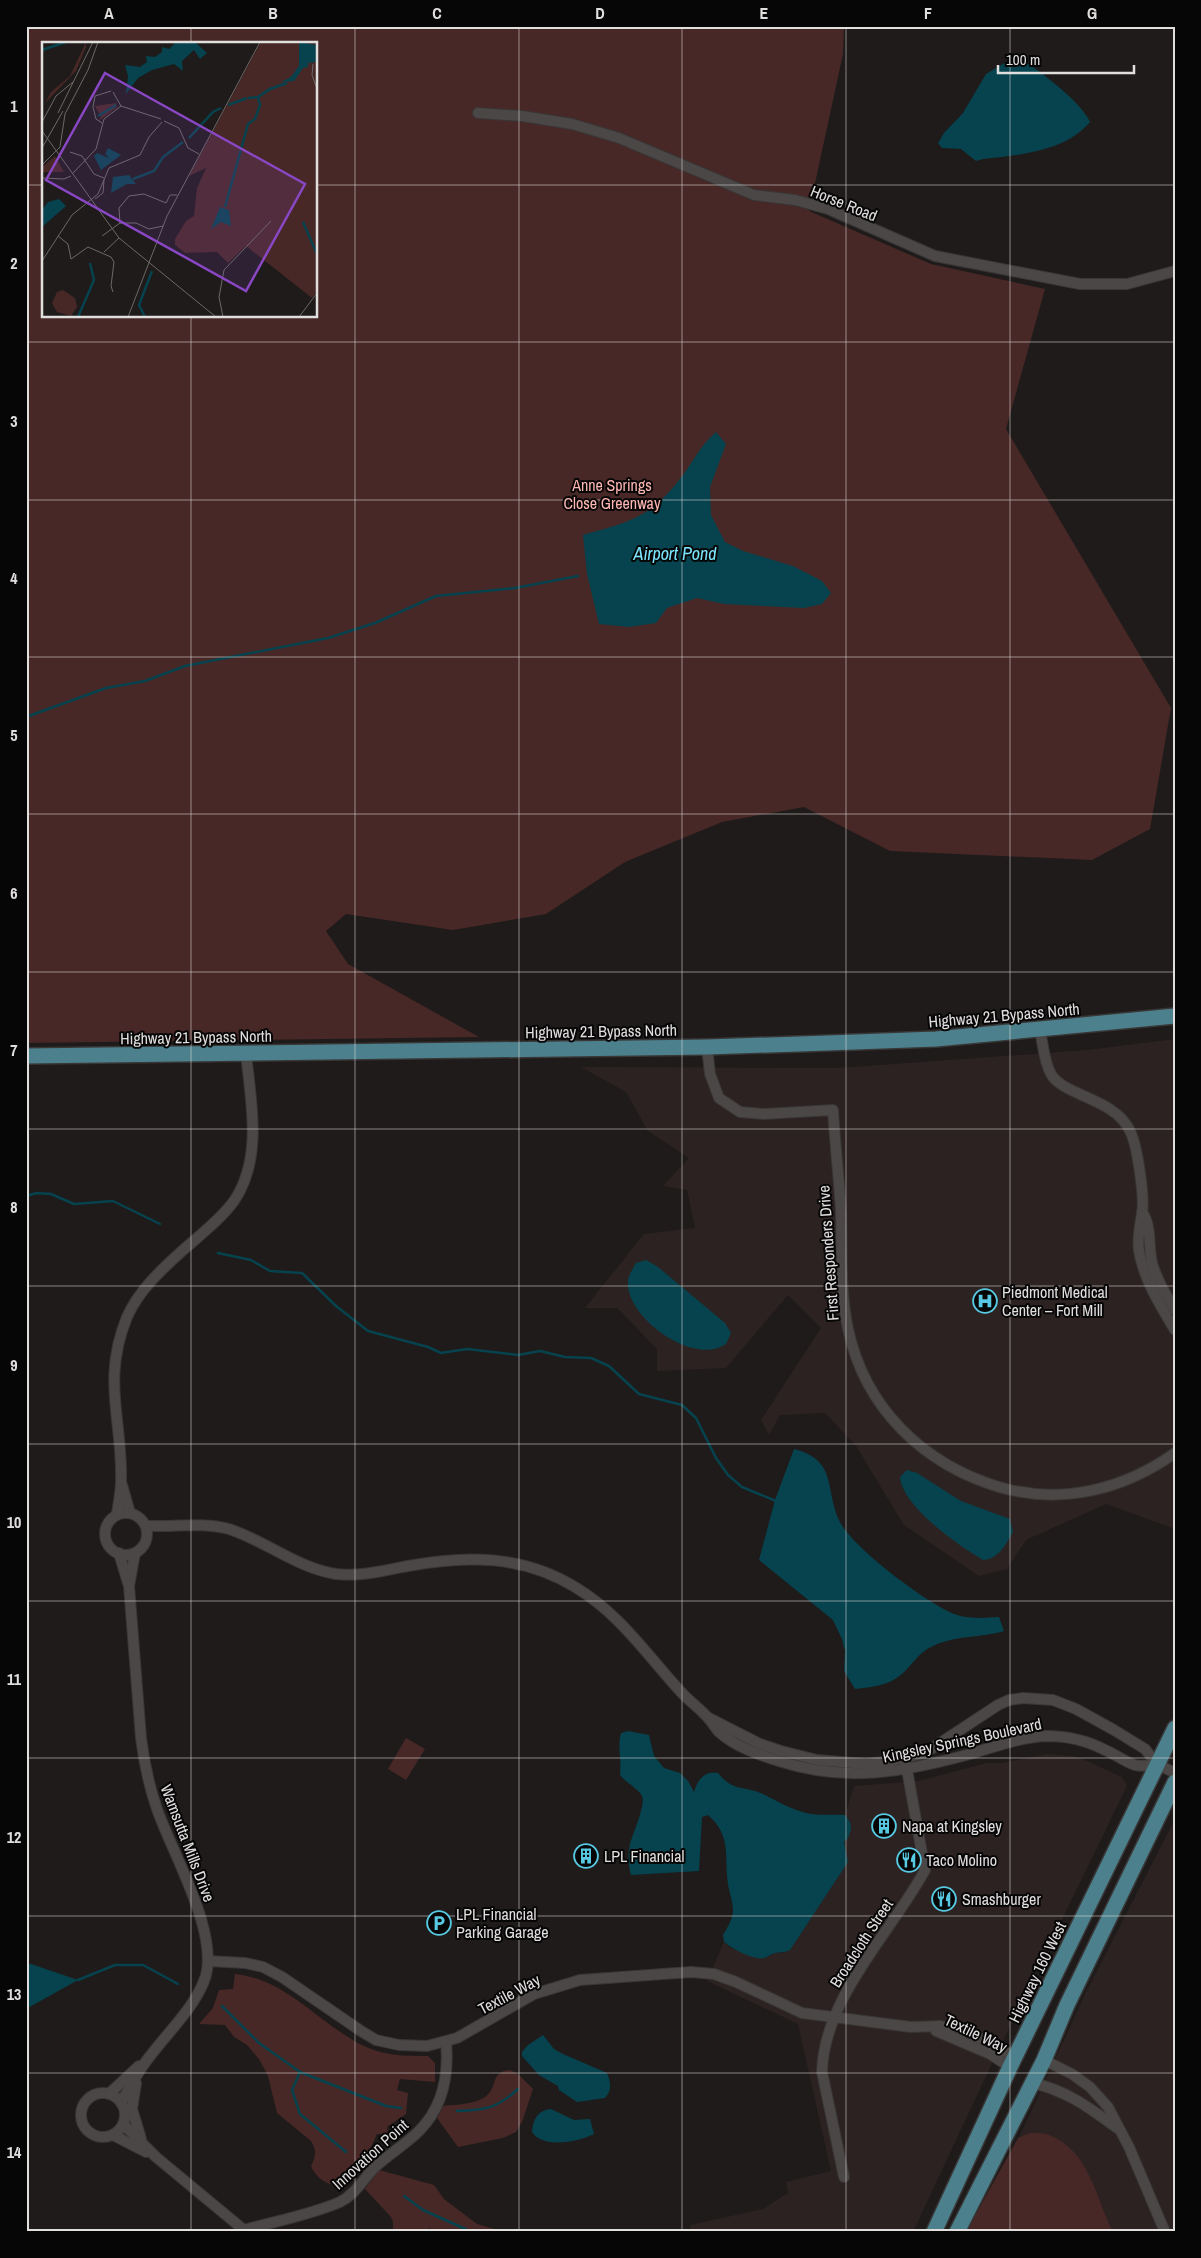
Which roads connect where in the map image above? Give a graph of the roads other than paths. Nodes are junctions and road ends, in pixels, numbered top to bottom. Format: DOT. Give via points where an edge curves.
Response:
graph roads {
  1 [pos="478,113"];
  2 [pos="1175,271"];
  3 [pos="1175,1016"];
  4 [pos="1040,1030"];
  5 [pos="707,1047"];
  6 [pos="246,1054"];
  7 [pos="26,1056"];
  8 [pos="1163,1299"];
  9 [pos="1175,1310"];
  10 [pos="1175,1330"];
  11 [pos="1175,1453"];
  12 [pos="121,1482"];
  13 [pos="130,1514"];
  14 [pos="117,1515"];
  15 [pos="146,1531"];
  16 [pos="135,1552"];
  17 [pos="119,1553"];
  18 [pos="129,1586"];
  19 [pos="708,1718"];
  20 [pos="1175,1728"];
  21 [pos="905,1758"];
  22 [pos="1157,1764"];
  23 [pos="908,1769"];
  24 [pos="1175,1773"];
  25 [pos="1175,1782"];
  26 [pos="208,1961"];
  27 [pos="836,2018"];
  28 [pos="446,2042"];
  29 [pos="149,2056"];
  30 [pos="1044,2060"];
  31 [pos="1012,2062"];
  32 [pos="138,2075"];
  33 [pos="1032,2083"];
  34 [pos="109,2094"];
  35 [pos="121,2103"];
  36 [pos="123,2124"];
  37 [pos="1118,2129"];
  38 [pos="114,2134"];
  39 [pos="144,2145"];
  40 [pos="156,2157"];
  41 [pos="844,2177"];
  42 [pos="934,2232"];
  43 [pos="957,2232"];
  44 [pos="1165,2232"];
  1 -- 2 [label="street, Horse Road" via="572,124 619,138 754,195 795,200 828,209 935,256 1080,284 1127,284"];
  3 -- 4 [label="main road, Highway 21 Bypass North"];
  4 -- 5 [label="main road, Highway 21 Bypass North" via="936,1039"];
  4 -- 8 [label="street" via="1051,1075 1058,1083 1090,1097 1118,1114 1128,1125 1137,1149 1142,1212 1148,1220 1150,1252"];
  5 -- 6 [label="main road, Highway 21 Bypass North"];
  5 -- 11 [label="street, First Responders Drive" via="710,1074 719,1098 740,1112 764,1114 833,1110 844,1292 850,1336 870,1387 910,1439 964,1475 1028,1493 1068,1494 1104,1488 1132,1478"];
  6 -- 7 [label="main road, Highway 21 Bypass North"];
  6 -- 12 [label="street, Wamsutta Mills Drive" via="253,1135 251,1160 245,1178 234,1201 147,1286 137,1299 121,1334 113,1379"];
  8 -- 9 [label="street"];
  8 -- 10 [label="street"];
  12 -- 13 [label="street, Wamsutta Mills Drive"];
  12 -- 14 [label="street, Wamsutta Mills Drive"];
  13 -- 14 [label="street"];
  13 -- 15 [label="street" via="142,1520"];
  14 -- 17 [label="street, Wamsutta Mills Drive" via="106,1532 109,1545"];
  15 -- 16 [label="street, Wamsutta Mills Drive" via="143,1546"];
  15 -- 19 [label="street, Kingsley Springs Boulevard" via="204,1526 229,1529 302,1564 337,1574 462,1558 499,1560 535,1568 576,1587 599,1604"];
  16 -- 17 [label="street"];
  16 -- 18 [label="street, Wamsutta Mills Drive"];
  17 -- 18 [label="street, Wamsutta Mills Drive"];
  18 -- 26 [label="street, Wamsutta Mills Drive" via="144,1760 157,1810 204,1926"];
  19 -- 21 [label="street, Kingsley Springs Boulevard" via="760,1744 817,1760 866,1764"];
  19 -- 23 [label="street, Kingsley Springs Boulevard" via="718,1731 750,1751 796,1766 848,1774"];
  20 -- 22 [label="main road, Highway 160 West"];
  21 -- 22 [label="street, Kingsley Springs Boulevard" via="925,1753 1009,1700 1039,1697 1076,1709 1114,1730 1145,1749"];
  21 -- 23 [label="street, Broadcloth Street"];
  22 -- 23 [label="street, Kingsley Springs Boulevard" via="1137,1766 1079,1739 1046,1736"];
  22 -- 24 [label="street"];
  22 -- 31 [label="main road, Highway 160 West"];
  23 -- 27 [label="street, Broadcloth Street" via="925,1870 844,1994"];
  25 -- 30 [label="main road" via="1067,2005"];
  26 -- 28 [label="street, Textile Way" via="263,1967 376,2040 411,2046"];
  26 -- 29 [label="street, Innovation Point" via="198,1994"];
  27 -- 28 [label="street, Textile Way" via="802,2014 736,1982 714,1974 691,1972 580,1980 556,1986 534,1994"];
  27 -- 31 [label="street, Textile Way" via="941,2026 984,2040"];
  27 -- 41 [label="street, Broadcloth Street" via="826,2042 822,2072"];
  28 -- 40 [label="street, Innovation Point" via="445,2081 432,2114 419,2131 341,2201 244,2230"];
  29 -- 32 [label="street, Innovation Point"];
  29 -- 34 [label="street, Innovation Point"];
  30 -- 33 [label="main road"];
  30 -- 37 [label="street" via="1090,2087 1108,2107"];
  31 -- 42 [label="main road, Highway 160 West"];
  32 -- 35 [label="street, Innovation Point"];
  32 -- 39 [label="street" via="132,2109"];
  33 -- 37 [label="street" via="1057,2089"];
  33 -- 43 [label="main road"];
  34 -- 35 [label="street"];
  34 -- 38 [label="street, Innovation Point" via="90,2097 80,2116 91,2134 104,2138"];
  35 -- 36 [label="street" via="125,2113"];
  36 -- 38 [label="street"];
  36 -- 39 [label="street, Innovation Point"];
  37 -- 44 [label="street" via="1130,2147"];
  38 -- 40 [label="street, Innovation Point"];
  39 -- 40 [label="street, Innovation Point"];
}
